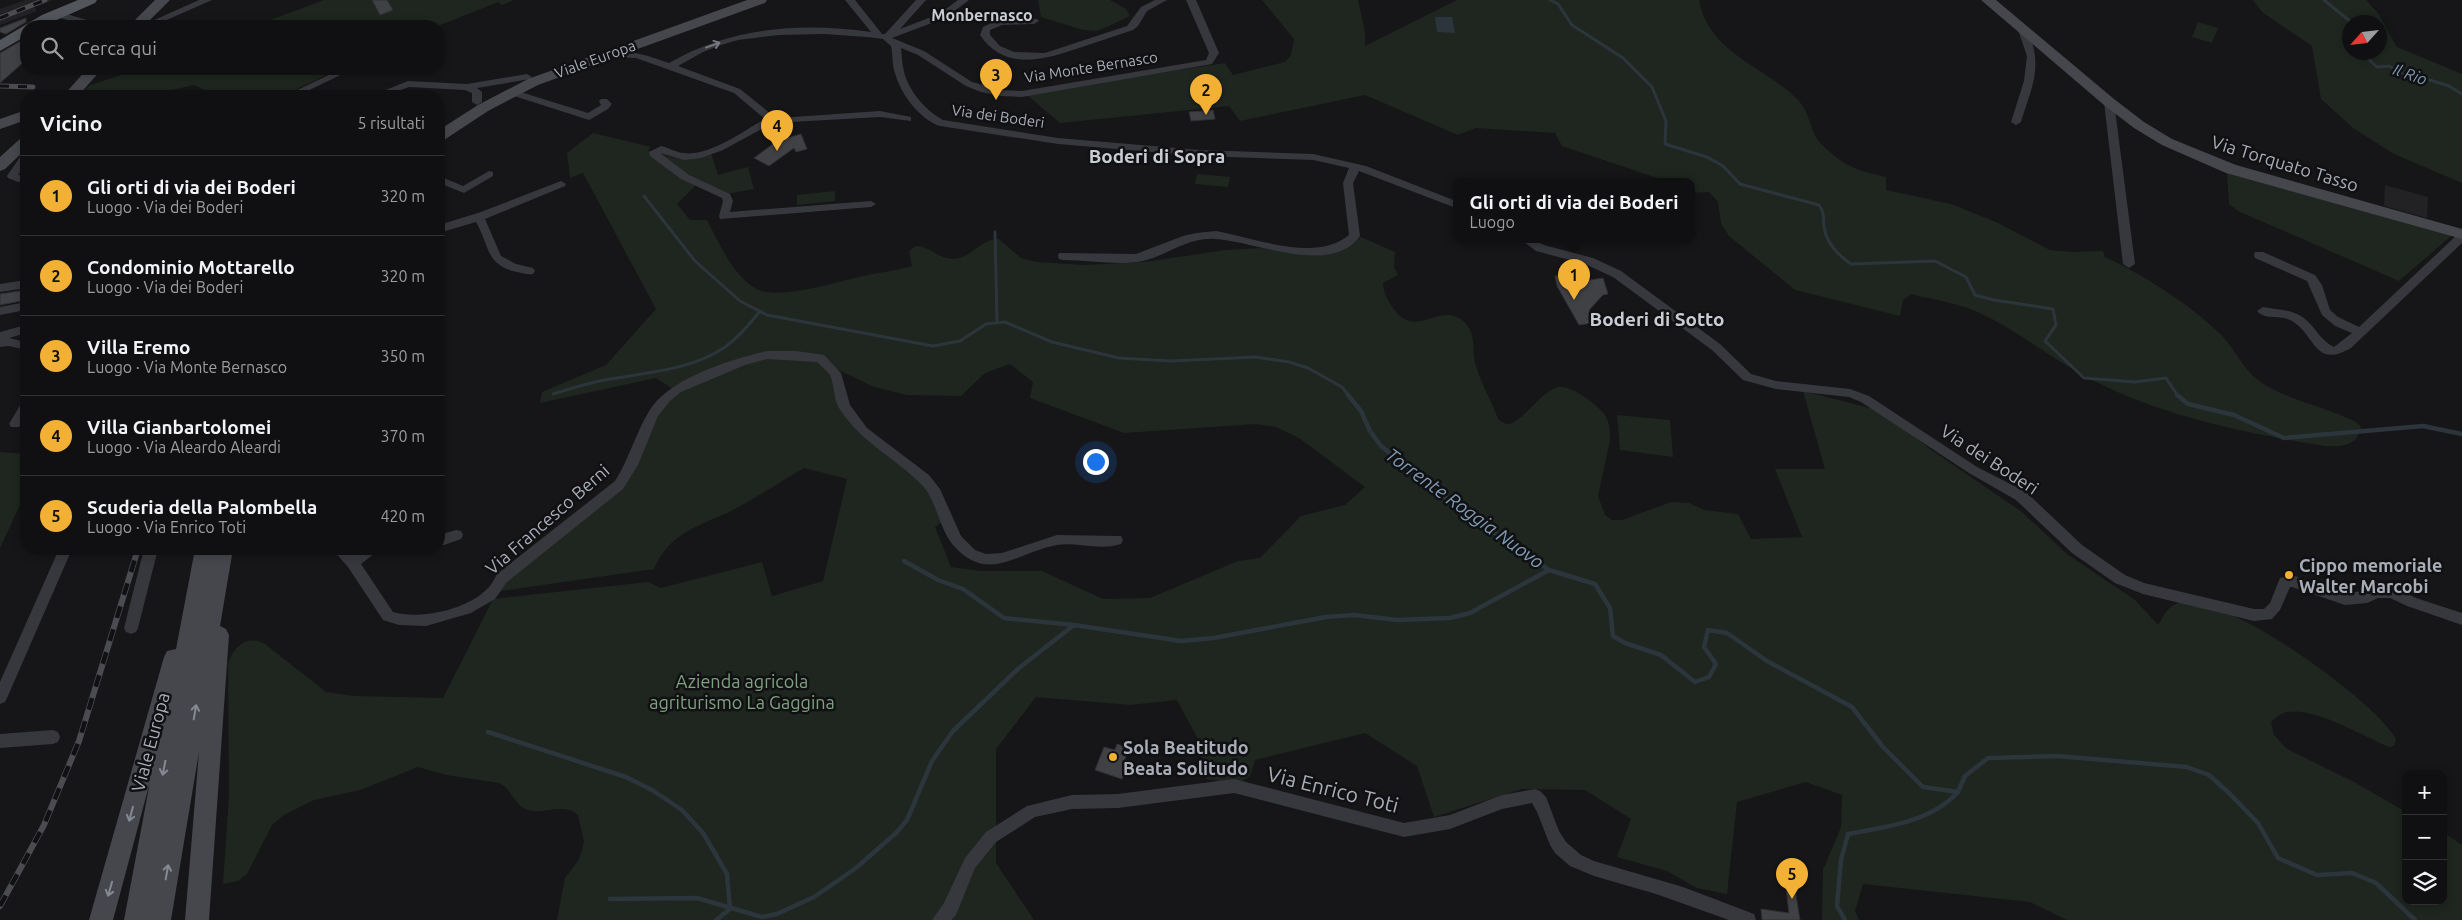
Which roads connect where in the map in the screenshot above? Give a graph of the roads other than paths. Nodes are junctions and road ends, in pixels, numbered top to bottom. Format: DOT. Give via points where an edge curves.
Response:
graph roads {
  1 [pos="90,0"];
  2 [pos="162,0"];
  3 [pos="207,0"];
  4 [pos="740,0"];
  5 [pos="760,0"];
  6 [pos="850,0"];
  7 [pos="921,0"];
  8 [pos="964,0"];
  9 [pos="1162,0"];
  10 [pos="1191,0"];
  11 [pos="1988,0"];
  12 [pos="56,14"];
  13 [pos="44,20"];
  14 [pos="77,20"];
  15 [pos="142,20"];
  16 [pos="160,20"];
  17 [pos="1034,21"];
  18 [pos="2023,30"];
  19 [pos="20,34"];
  20 [pos="886,38"];
  21 [pos="0,46"];
  22 [pos="606,54"];
  23 [pos="670,67"];
  24 [pos="89,75"];
  25 [pos="335,75"];
  26 [pos="527,77"];
  27 [pos="467,87"];
  28 [pos="76,90"];
  29 [pos="303,90"];
  30 [pos="392,90"];
  31 [pos="511,92"];
  32 [pos="604,101"];
  33 [pos="476,102"];
  34 [pos="2109,102"];
  35 [pos="20,117"];
  36 [pos="907,119"];
  37 [pos="771,120"];
  38 [pos="445,122"];
  39 [pos="2016,122"];
  40 [pos="0,124"];
  41 [pos="445,133"];
  42 [pos="20,147"];
  43 [pos="20,165"];
  44 [pos="1355,166"];
  45 [pos="1,167"];
  46 [pos="488,174"];
  47 [pos="20,179"];
  48 [pos="445,182"];
  49 [pos="560,184"];
  50 [pos="871,204"];
  51 [pos="1453,204"];
  52 [pos="479,218"];
  53 [pos="445,227"];
  54 [pos="2462,236"];
  55 [pos="1532,243"];
  56 [pos="1063,256"];
  57 [pos="2259,256"];
  58 [pos="2129,264"];
  59 [pos="529,271"];
  60 [pos="20,285"];
  61 [pos="0,288"];
  62 [pos="20,307"];
  63 [pos="0,311"];
  64 [pos="2263,311"];
  65 [pos="20,331"];
  66 [pos="2360,332"];
  67 [pos="0,336"];
  68 [pos="0,343"];
  69 [pos="20,345"];
  70 [pos="20,415"];
  71 [pos="15,424"];
  72 [pos="456,535"];
  73 [pos="445,540"];
  74 [pos="1116,540"];
  75 [pos="62,555"];
  76 [pos="149,555"];
  77 [pos="213,555"];
  78 [pos="345,555"];
  79 [pos="363,555"];
  80 [pos="353,563"];
  81 [pos="2462,619"];
  82 [pos="131,628"];
  83 [pos="0,698"];
  84 [pos="53,737"];
  85 [pos="0,741"];
  86 [pos="101,920"];
  87 [pos="136,920"];
  88 [pos="159,920"];
  89 [pos="196,920"];
  90 [pos="940,920"];
  91 [pos="1748,920"];
  1 -- 12 [label="main road"];
  2 -- 15 [label="street"];
  3 -- 16 [label="street"];
  4 -- 26 [label="street, Viale Europa"];
  5 -- 22 [label="street, Viale Europa"];
  6 -- 20 [label="street, Via Monte Bernasco"];
  7 -- 20 [label="street"];
  8 -- 20 [label="street" via="942,16"];
  9 -- 17 [label="street, Via Monte Bernasco" via="1144,9 1130,28 1046,56 1012,55 988,42 985,35 986,29 1000,22"];
  10 -- 20 [label="street, Via Monte Bernasco" via="1214,53 1209,62 1022,94 984,90 969,84 921,53"];
  11 -- 18 [label="street, Via Torquato Tasso"];
  12 -- 13 [label="main road"];
  12 -- 14 [label="street"];
  18 -- 34 [label="street, Via Torquato Tasso"];
  18 -- 39 [label="street" via="2032,56 2029,81"];
  19 -- 21 [label="main road"];
  23 -- 20 [label="street, one-way" via="704,48 730,40 806,31"];
  20 -- 44 [label="street, Via dei Boderi" via="897,52 899,72 922,110 931,120 950,126 1058,141 1200,153 1313,157"];
  22 -- 23 [label="street" via="637,55"];
  22 -- 31 [label="street, Viale Europa"];
  23 -- 37 [label="street" via="737,91 748,97"];
  24 -- 28 [label="street"];
  25 -- 29 [label="street"];
  26 -- 27 [label="street"];
  26 -- 33 [label="street, Viale Europa"];
  27 -- 30 [label="street" via="408,84"];
  27 -- 33 [label="street" via="477,92"];
  31 -- 32 [label="street" via="589,117 607,104"];
  31 -- 41 [label="street, Viale Europa"];
  33 -- 38 [label="street, Viale Europa"];
  34 -- 54 [label="street, Via Torquato Tasso" via="2167,142 2210,162"];
  34 -- 58 [label="street"];
  35 -- 40 [label="street"];
  36 -- 37 [label="street" via="880,114"];
  37 -- 50 [label="street" via="707,153 677,156 661,149 654,154 685,177 726,196 724,216"];
  42 -- 45 [label="street"];
  43 -- 47 [label="street" via="12,176"];
  44 -- 51 [label="street, Via dei Boderi"];
  44 -- 56 [label="street" via="1348,184 1355,236 1342,248 1330,252 1305,251 1215,235 1188,237 1143,257"];
  46 -- 48 [label="street" via="464,190"];
  49 -- 52 [label="street"];
  52 -- 53 [label="street"];
  52 -- 59 [label="street" via="499,263 508,268"];
  54 -- 66 [label="street, Via Torquato Tasso"];
  55 -- 81 [label="street, Via dei Boderi" via="1589,261 1617,274 1716,347 1747,376 1776,385 1850,393 1865,399 1973,470 2021,496 2097,565 2120,579 2254,615 2268,615 2285,582 2292,581 2345,599 2391,592"];
  57 -- 66 [label="street" via="2311,278 2317,284 2322,307 2327,314"];
  60 -- 61 [label="street"];
  62 -- 63 [label="street"];
  64 -- 66 [label="street, Via Torquato Tasso" via="2294,316 2331,352 2347,346"];
  65 -- 67 [label="street"];
  68 -- 69 [label="street"];
  70 -- 71 [label="street"];
  72 -- 73 [label="street"];
  74 -- 80 [label="street, Via Francesco Berni" via="1057,540 1002,558 985,560 970,554 956,539 925,479 863,431 844,407 835,373 820,358 767,355 720,370 666,398 653,414 632,465 619,485 502,578 489,596 440,618 422,622 396,619 388,616"];
  75 -- 83 [label="street"];
  76 -- 82 [label="street"];
  77 -- 86 [label="street, Viale Europa, one-way" via="186,611"];
  77 -- 87 [label="street, Viale Europa, one-way"];
  88 -- 77 [label="street, Viale Europa, one-way"];
  77 -- 89 [label="street" via="221,604"];
  78 -- 80 [label="street, Via Francesco Berni"];
  79 -- 80 [label="street"];
  84 -- 85 [label="street"];
  90 -- 91 [label="street, Via Enrico Toti" via="950,909 970,863 990,837 1032,811 1072,802 1118,801 1234,786 1404,830 1450,822 1514,798 1534,796 1542,803 1551,836 1569,856 1594,868 1688,897"];
}
